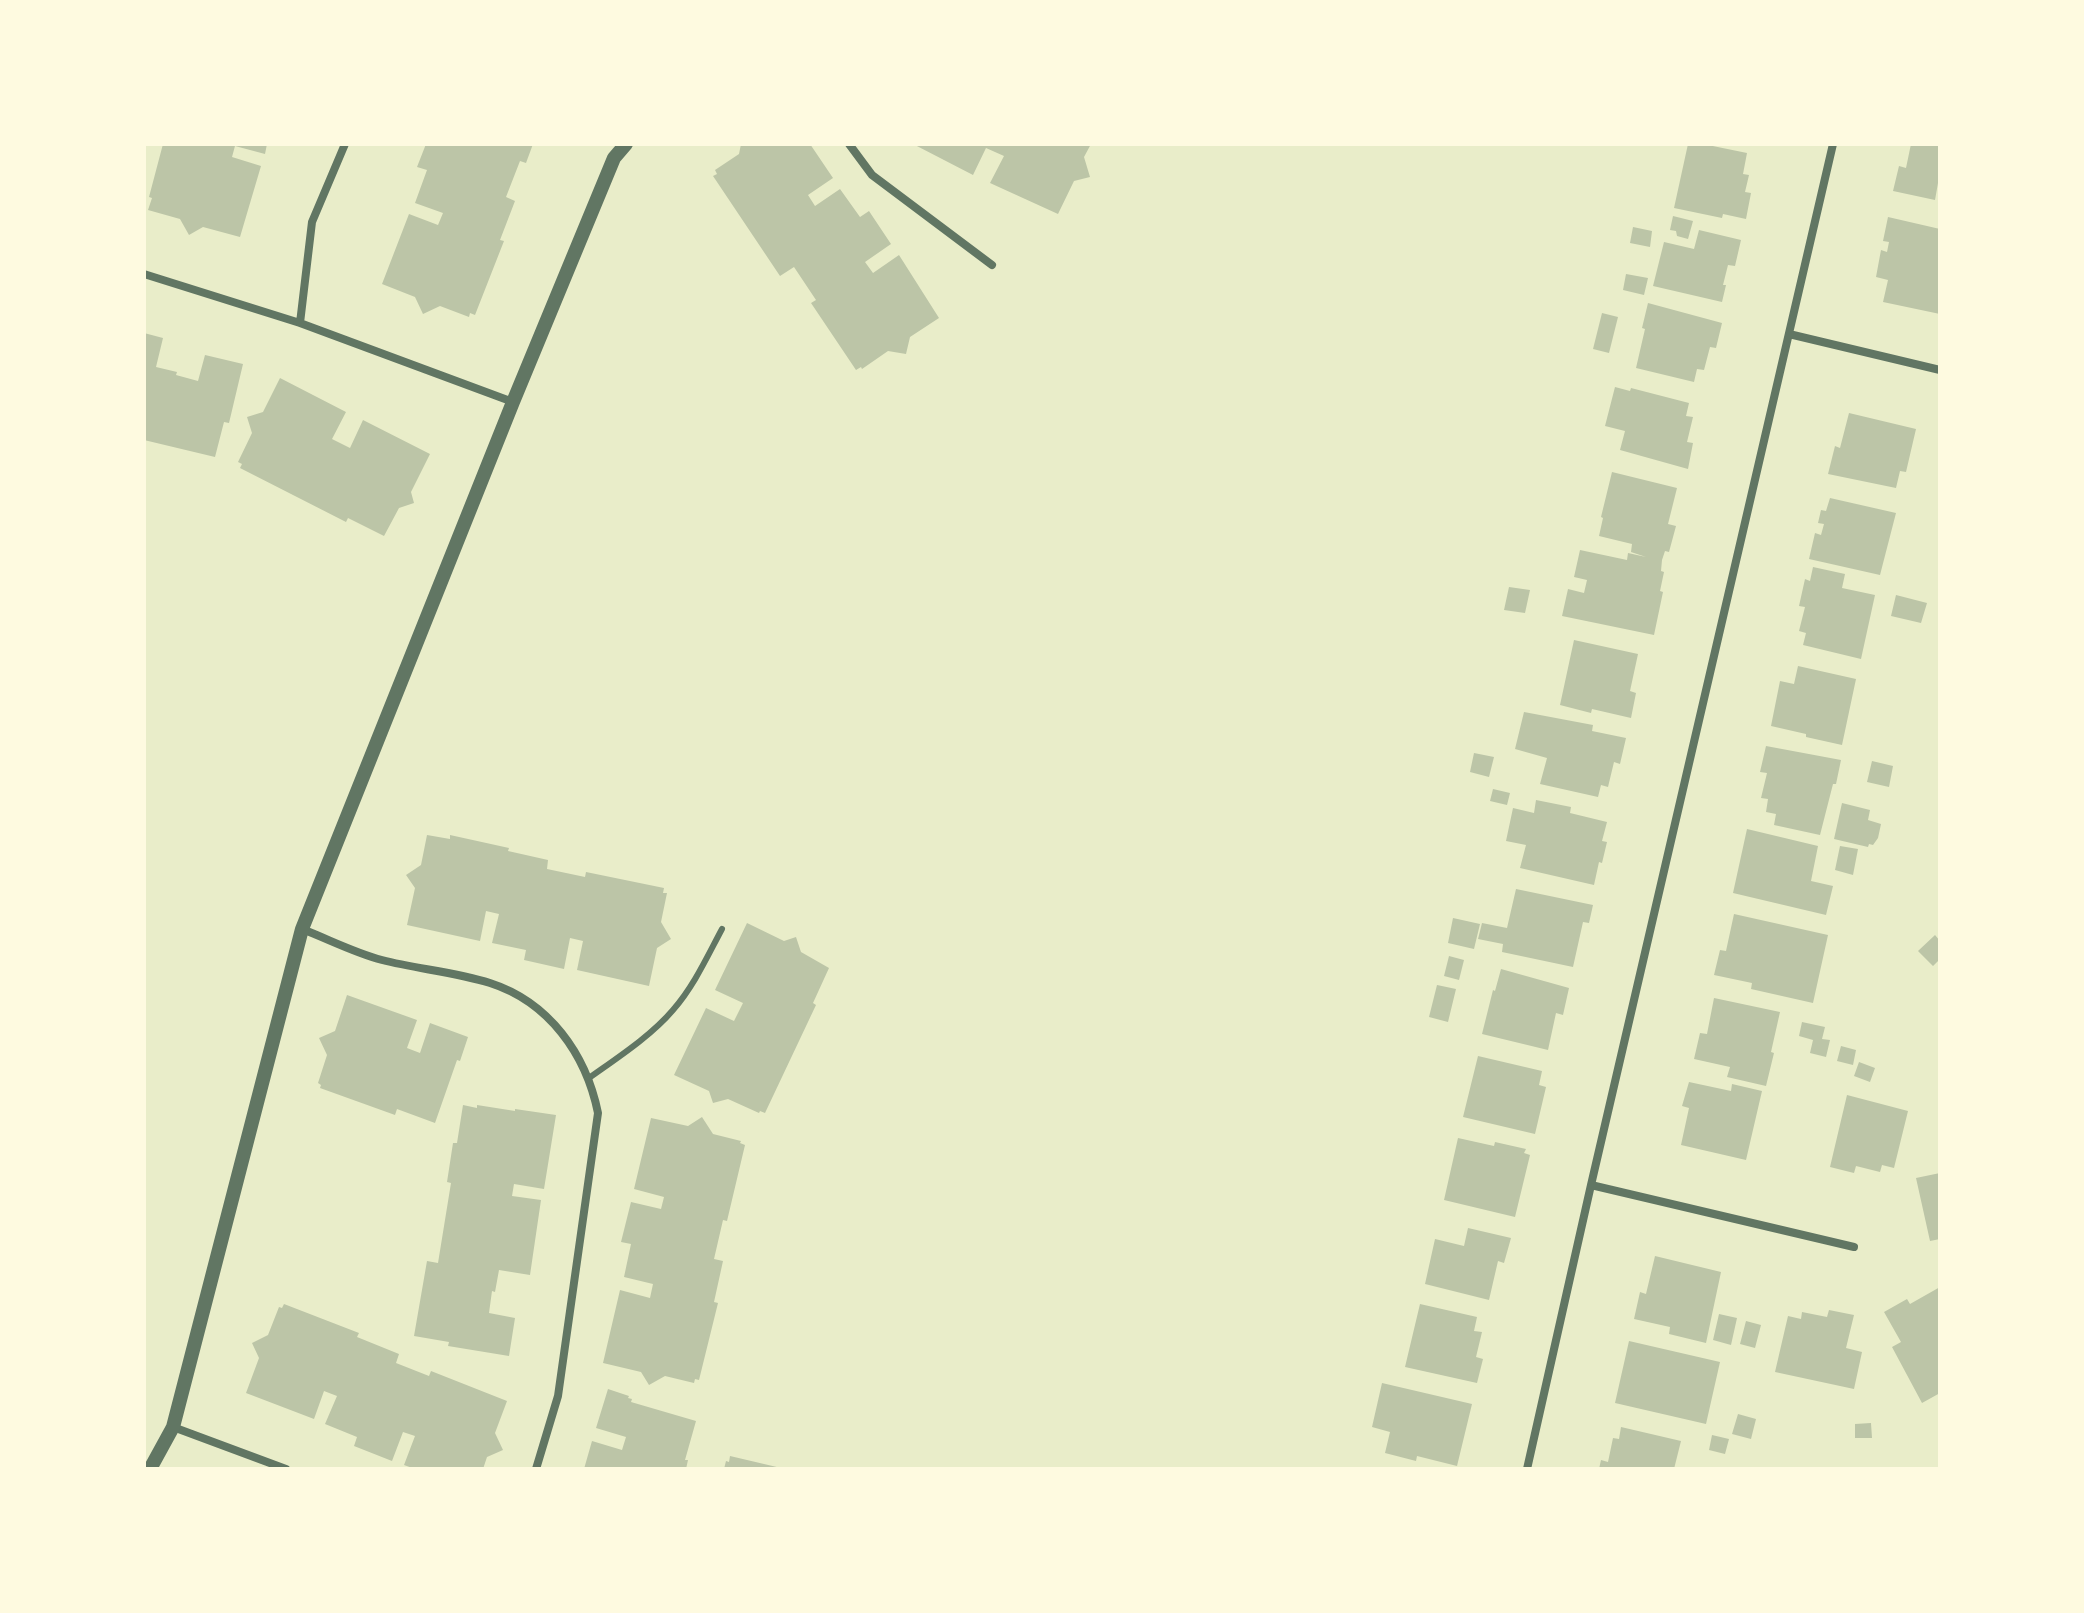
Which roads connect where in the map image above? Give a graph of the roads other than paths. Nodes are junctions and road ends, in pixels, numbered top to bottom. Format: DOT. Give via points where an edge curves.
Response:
graph roads {
  1 [pos="345,144"];
  2 [pos="626,144"];
  3 [pos="849,144"];
  4 [pos="1833,144"];
  5 [pos="992,265"];
  6 [pos="144,274"];
  7 [pos="300,323"];
  8 [pos="1789,334"];
  9 [pos="1940,370"];
  10 [pos="513,402"];
  11 [pos="302,929"];
  12 [pos="722,929"];
  13 [pos="589,1078"];
  14 [pos="1591,1185"];
  15 [pos="1854,1247"];
  16 [pos="173,1427"];
  17 [pos="150,1469"];
  18 [pos="286,1469"];
  19 [pos="536,1469"];
  20 [pos="1527,1469"];
  1 -- 7 [label="street" via="312,222"];
  2 -- 10 [label="street" via="614,158"];
  3 -- 5 [label="street" via="872,175"];
  4 -- 8 [label="street"];
  6 -- 7 [label="street"];
  7 -- 10 [label="street"];
  8 -- 9 [label="street"];
  8 -- 14 [label="street"];
  10 -- 11 [label="street"];
  11 -- 13 [label="street" via="379,959 490,983 512,993 552,1021"];
  11 -- 16 [label="street"];
  12 -- 13 [label="lane" via="671,1013"];
  13 -- 19 [label="street" via="598,1113 558,1396"];
  14 -- 15 [label="street"];
  14 -- 20 [label="street"];
  16 -- 17 [label="street"];
  16 -- 18 [label="street"];
}
